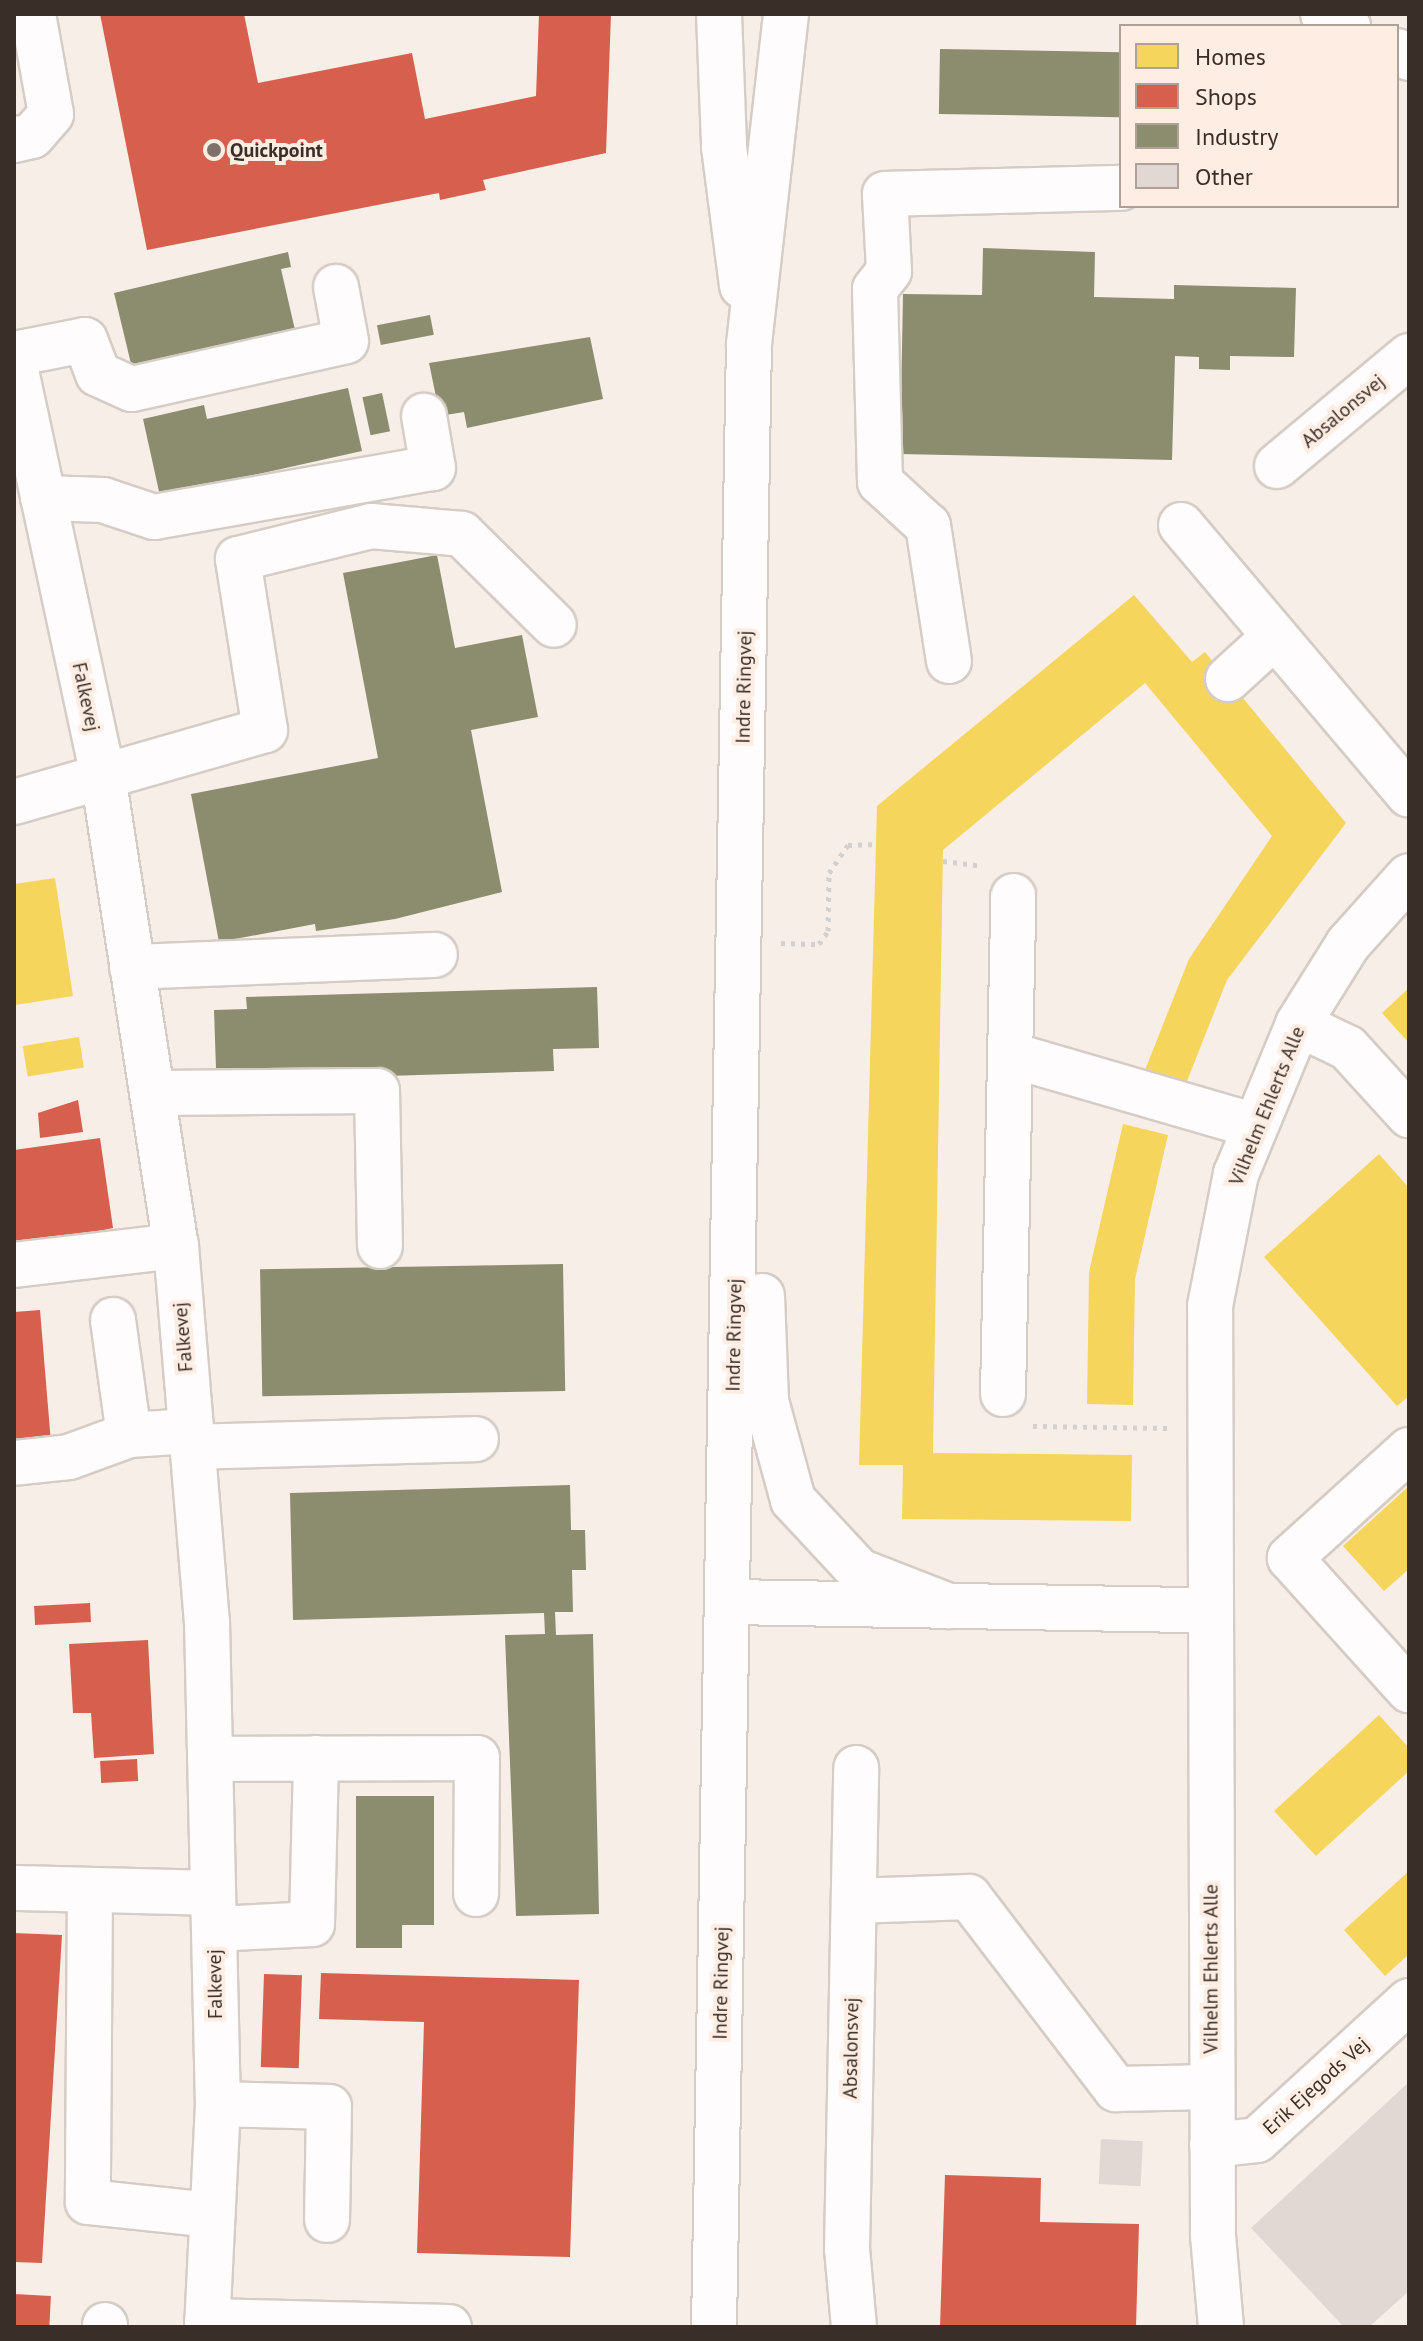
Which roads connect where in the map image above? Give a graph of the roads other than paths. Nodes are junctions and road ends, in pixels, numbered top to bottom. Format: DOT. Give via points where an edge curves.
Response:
graph roads {
  1 [pos="33,14"];
  2 [pos="719,14"];
  3 [pos="786,14"];
  4 [pos="1323,14"];
  5 [pos="1344,24"];
  6 [pos="14,140"];
  7 [pos="1119,188"];
  8 [pos="336,287"];
  9 [pos="749,344"];
  10 [pos="14,354"];
  11 [pos="1409,356"];
  12 [pos="14,361"];
  13 [pos="424,416"];
  14 [pos="1277,466"];
  15 [pos="43,498"];
  16 [pos="1181,525"];
  17 [pos="554,625"];
  18 [pos="1274,637"];
  19 [pos="949,661"];
  20 [pos="1228,679"];
  21 [pos="103,776"];
  22 [pos="1409,795"];
  23 [pos="14,802"];
  24 [pos="1409,876"];
  25 [pos="1013,896"];
  26 [pos="435,955"];
  27 [pos="132,967"];
  28 [pos="1298,1024"];
  29 [pos="1011,1055"];
  30 [pos="152,1093"];
  31 [pos="1409,1115"];
  32 [pos="1255,1126"];
  33 [pos="736,1216"];
  34 [pos="176,1246"];
  35 [pos="380,1246"];
  36 [pos="14,1265"];
  37 [pos="113,1320"];
  38 [pos="1003,1394"];
  39 [pos="129,1435"];
  40 [pos="192,1439"];
  41 [pos="476,1439"];
  42 [pos="1409,1450"];
  43 [pos="14,1463"];
  44 [pos="730,1602"];
  45 [pos="949,1606"];
  46 [pos="1209,1610"];
  47 [pos="1409,1690"];
  48 [pos="316,1758"];
  49 [pos="210,1759"];
  50 [pos="856,1768"];
  51 [pos="14,1888"];
  52 [pos="90,1890"];
  53 [pos="476,1894"];
  54 [pos="854,1901"];
  55 [pos="214,1911"];
  56 [pos="1409,2001"];
  57 [pos="1211,2087"];
  58 [pos="218,2104"];
  59 [pos="1212,2145"];
  60 [pos="212,2215"];
  61 [pos="327,2220"];
  62 [pos="207,2324"];
  63 [pos="449,2327"];
  64 [pos="714,2327"];
  65 [pos="854,2327"];
  66 [pos="1221,2327"];
  1 -- 6 [label="street" via="51,114 32,136"];
  2 -- 9 [label="street, Indre Ringvej" via="724,147"];
  3 -- 9 [label="street, Indre Ringvej"];
  4 -- 5 [label="street"];
  7 -- 19 [label="street" via="885,194 889,271 875,289 880,482 928,526"];
  8 -- 10 [label="street" via="346,341 132,389 98,374 85,340"];
  9 -- 33 [label="street, Indre Ringvej"];
  11 -- 14 [label="street, Absalonsvej"];
  12 -- 15 [label="street, Falkevej"];
  13 -- 15 [label="street" via="433,468 154,517 103,500"];
  15 -- 21 [label="street, Falkevej"];
  16 -- 18 [label="street"];
  17 -- 21 [label="street" via="462,534 371,526 238,559 265,730"];
  18 -- 20 [label="street"];
  18 -- 22 [label="street"];
  21 -- 23 [label="street"];
  21 -- 27 [label="street, Falkevej"];
  24 -- 28 [label="street, Vilhelm Ehlerts Alle" via="1348,944"];
  25 -- 29 [label="street"];
  26 -- 27 [label="street"];
  27 -- 30 [label="street, Falkevej"];
  28 -- 31 [label="street" via="1348,1048"];
  28 -- 32 [label="street, Vilhelm Ehlerts Alle"];
  29 -- 32 [label="street"];
  29 -- 38 [label="street"];
  30 -- 34 [label="street, Falkevej"];
  30 -- 35 [label="street" via="377,1091"];
  32 -- 46 [label="street, Vilhelm Ehlerts Alle" via="1236,1174 1210,1306"];
  33 -- 44 [label="street, Indre Ringvej"];
  33 -- 45 [label="street" via="754,1251 766,1401 793,1500 859,1571"];
  34 -- 36 [label="street"];
  34 -- 40 [label="street, Falkevej"];
  37 -- 39 [label="street"];
  39 -- 40 [label="street"];
  39 -- 43 [label="street" via="69,1457"];
  40 -- 41 [label="street"];
  40 -- 49 [label="street, Falkevej"];
  42 -- 47 [label="street" via="1290,1558"];
  44 -- 45 [label="street"];
  44 -- 64 [label="street, Indre Ringvej"];
  45 -- 46 [label="street"];
  46 -- 57 [label="street, Vilhelm Ehlerts Alle"];
  48 -- 49 [label="street"];
  48 -- 53 [label="street" via="477,1758"];
  48 -- 55 [label="street" via="312,1924"];
  49 -- 55 [label="street, Falkevej"];
  50 -- 54 [label="street, Absalonsvej"];
  51 -- 52 [label="street"];
  52 -- 55 [label="street"];
  52 -- 60 [label="street" via="88,2202"];
  54 -- 57 [label="street" via="969,1897 1116,2089"];
  54 -- 65 [label="street, Absalonsvej" via="847,2249"];
  55 -- 58 [label="street, Falkevej"];
  56 -- 59 [label="street, Erik Ejegods Vej" via="1257,2140"];
  57 -- 59 [label="street, Vilhelm Ehlerts Alle"];
  58 -- 60 [label="street, Falkevej"];
  58 -- 61 [label="street" via="329,2107"];
  59 -- 66 [label="street, Vilhelm Ehlerts Alle"];
  60 -- 62 [label="street, Falkevej"];
  62 -- 63 [label="street"];
}
